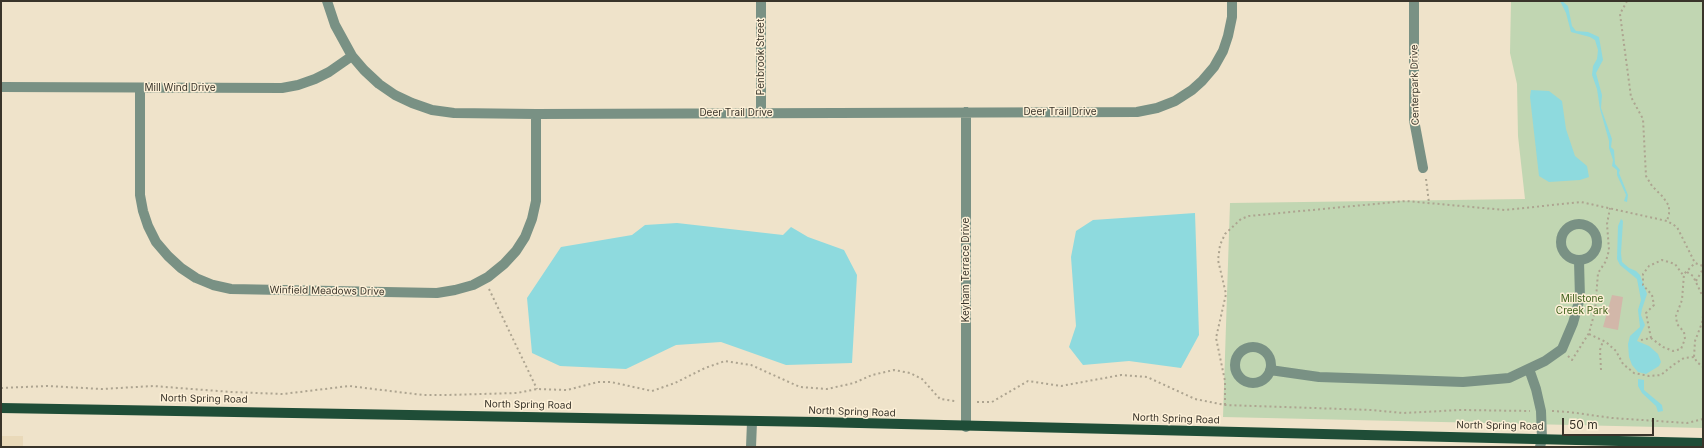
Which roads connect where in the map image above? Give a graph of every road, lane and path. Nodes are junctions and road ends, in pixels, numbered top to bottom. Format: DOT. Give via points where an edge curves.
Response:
graph roads {
  1 [pos="327,1"];
  2 [pos="761,1"];
  3 [pos="1232,1"];
  4 [pos="1414,1"];
  5 [pos="1627,1"];
  6 [pos="352,56"];
  7 [pos="1,88"];
  8 [pos="140,88"];
  9 [pos="966,112"];
  10 [pos="761,113"];
  11 [pos="536,114"];
  12 [pos="1423,168"];
  13 [pos="1429,203"];
  14 [pos="1610,208"];
  15 [pos="1667,221"];
  16 [pos="1579,261"];
  17 [pos="1695,263"];
  18 [pos="1703,266"];
  19 [pos="1703,269"];
  20 [pos="1687,272"];
  21 [pos="1684,276"];
  22 [pos="482,280"];
  23 [pos="1696,281"];
  24 [pos="1703,296"];
  25 [pos="1703,316"];
  26 [pos="1588,334"];
  27 [pos="1652,338"];
  28 [pos="1641,340"];
  29 [pos="1603,341"];
  30 [pos="1561,349"];
  31 [pos="1694,357"];
  32 [pos="1703,367"];
  33 [pos="1529,369"];
  34 [pos="1270,370"];
  35 [pos="1601,370"];
  36 [pos="1,388"];
  37 [pos="537,389"];
  38 [pos="966,403"];
  39 [pos="1225,405"];
  40 [pos="1,408"];
  41 [pos="1541,411"];
  42 [pos="1703,418"];
  43 [pos="752,422"];
  44 [pos="966,427"];
  45 [pos="1541,443"];
  46 [pos="1703,443"];
  47 [pos="752,447"];
  1 -- 6 [label="street, Deer Trail Drive" via="335,25"];
  2 -- 10 [label="street, Penbrook Street"];
  3 -- 9 [label="street, Deer Trail Drive" via="1228,36 1214,67 1194,88 1175,101 1138,112"];
  4 -- 12 [label="street, Centerpark Drive" via="1414,120"];
  5 -- 15 [label="path" via="1620,14 1632,97 1643,119 1646,176 1669,206"];
  6 -- 8 [label="street, Mill Wind Drive" via="315,79 287,87"];
  6 -- 11 [label="street, Deer Trail Drive" via="379,84 412,103 432,110 454,114"];
  7 -- 8 [label="street, Mill Wind Drive"];
  8 -- 22 [label="street, Winfield Meadows Drive" via="140,194 143,211 156,242 181,268 196,278 231,289 438,293"];
  9 -- 10 [label="street, Deer Trail Drive"];
  9 -- 38 [label="street, Keyham Terrace Drive"];
  10 -- 11 [label="street, Deer Trail Drive"];
  11 -- 22 [label="street, Winfield Meadows Drive" via="536,201 532,219 516,251 504,264"];
  12 -- 13 [label="path"];
  13 -- 14 [label="path" via="1505,210 1581,202"];
  13 -- 39 [label="path" via="1406,201 1268,213 1245,218 1230,229 1220,245 1218,260 1226,294 1216,338 1225,381"];
  14 -- 15 [label="path"];
  14 -- 26 [label="path" via="1607,224 1609,250 1606,261 1598,273 1595,311"];
  15 -- 17 [label="path" via="1677,227"];
  16 -- 30 [label="street" via="1580,298 1573,323"];
  17 -- 18 [label="path"];
  17 -- 20 [label="path"];
  19 -- 23 [label="path"];
  20 -- 21 [label="path"];
  20 -- 23 [label="path" via="1694,276"];
  21 -- 27 [label="path" via="1682,300 1676,316 1677,324 1684,332 1685,339 1681,349 1673,351"];
  21 -- 27 [label="path" via="1676,264 1662,260 1649,266 1643,274 1643,285 1652,295 1654,305 1646,313"];
  22 -- 37 [label="path" via="490,291"];
  23 -- 24 [label="path"];
  25 -- 31 [label="path" via="1695,341"];
  26 -- 29 [label="path"];
  26 -- 30 [label="path" via="1572,360"];
  27 -- 28 [label="path"];
  29 -- 31 [label="path" via="1616,351 1623,364 1634,373 1649,376 1661,375 1684,358"];
  29 -- 35 [label="path" via="1600,350"];
  30 -- 33 [label="street"];
  31 -- 32 [label="path"];
  33 -- 34 [label="street" via="1509,378 1463,382 1319,377"];
  33 -- 41 [label="street"];
  36 -- 37 [label="path" via="47,386 102,389 153,386 283,394 349,386 423,395 517,393"];
  37 -- 38 [label="path" via="567,390 598,382 611,382 652,391 725,361 751,365 800,387 827,389 894,370 910,373 922,380 940,399"];
  38 -- 39 [label="path" via="992,402 1028,381 1061,386 1121,375 1147,377 1195,399"];
  38 -- 44 [label="street, Keyham Terrace Drive"];
  39 -- 41 [label="path" via="1403,413 1461,410"];
  40 -- 43 [label="main road, North Spring Road"];
  41 -- 42 [label="path" via="1687,423"];
  41 -- 45 [label="street"];
  43 -- 44 [label="main road, North Spring Road"];
  43 -- 47 [label="street"];
  44 -- 45 [label="main road, North Spring Road" via="1336,434"];
  45 -- 46 [label="main road, North Spring Road"];
}
